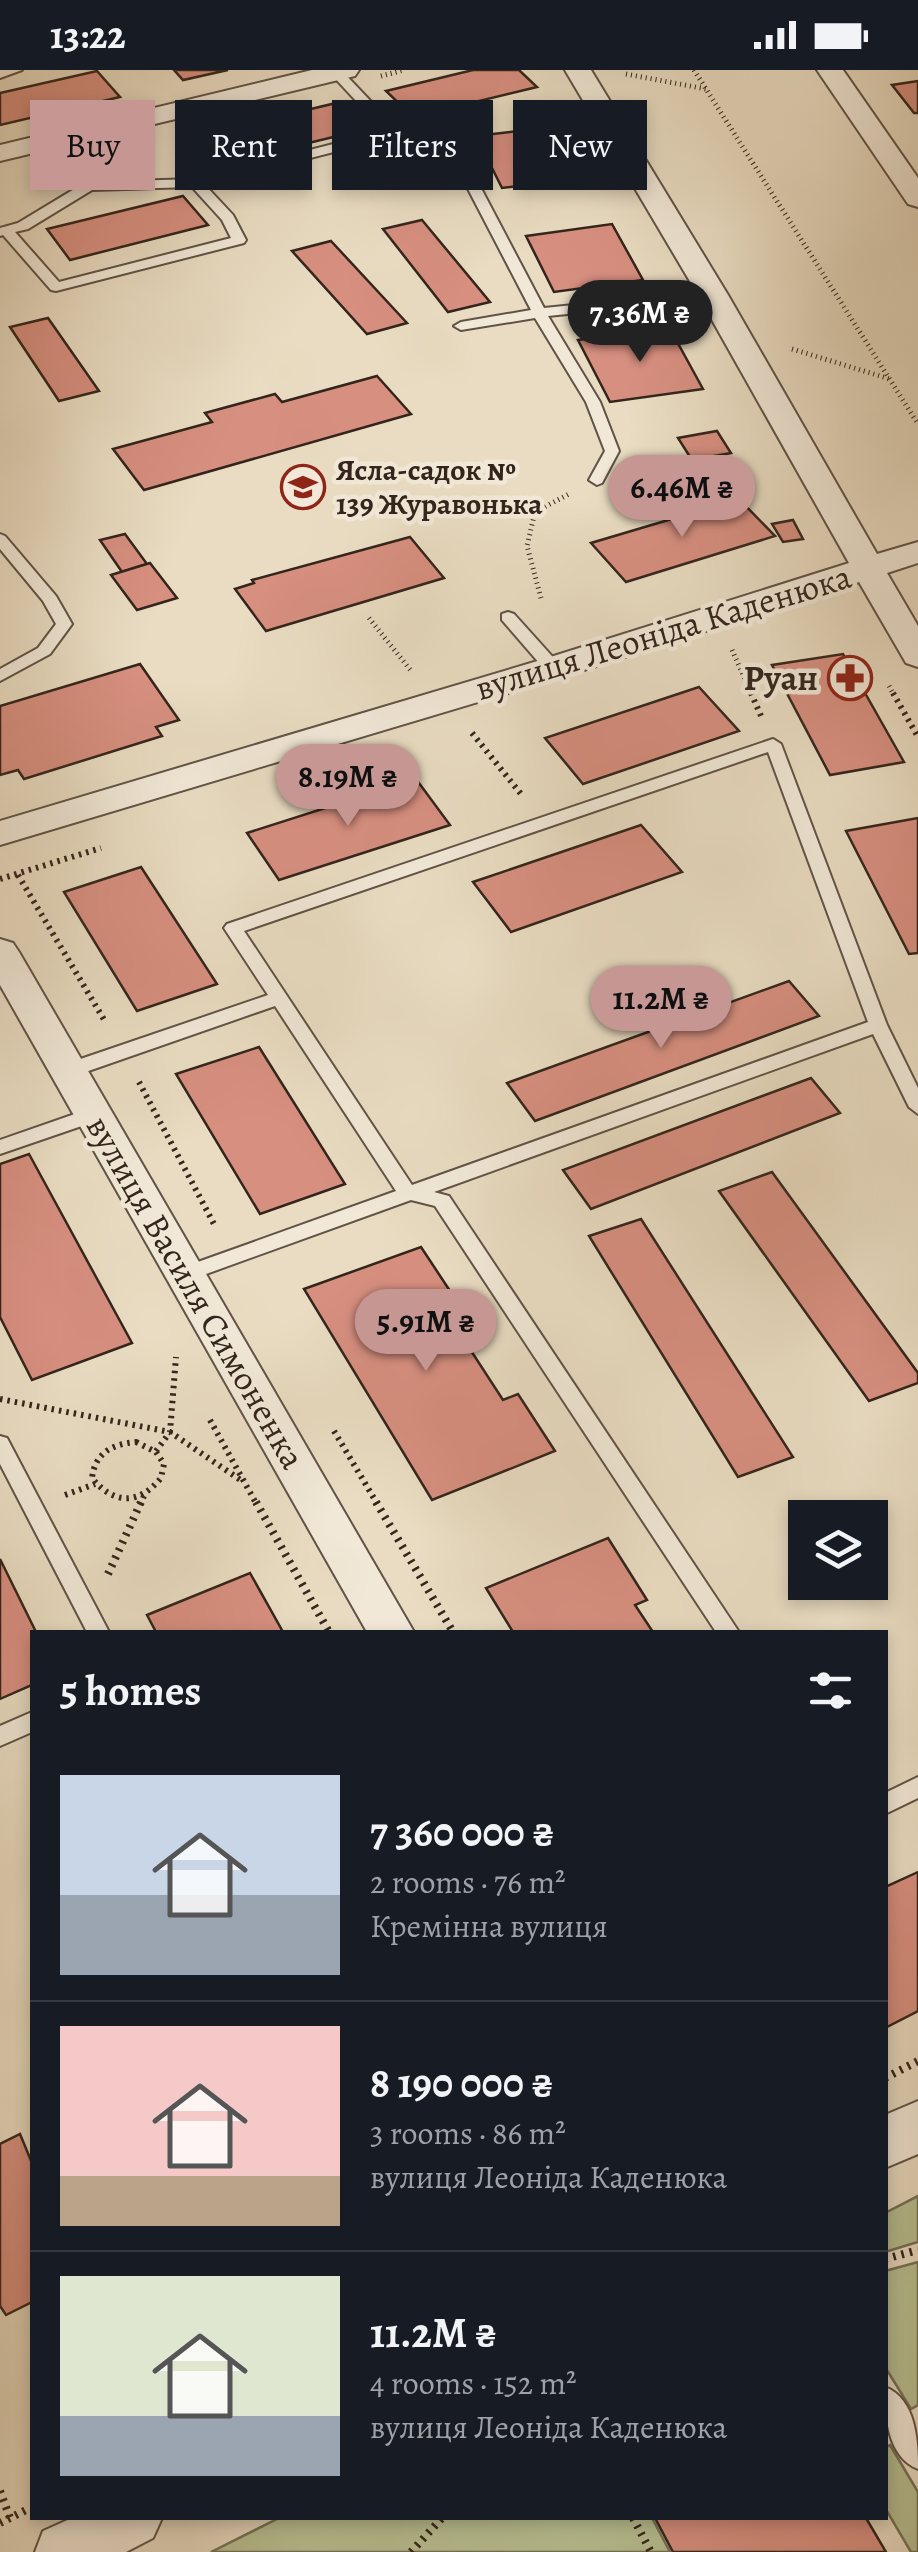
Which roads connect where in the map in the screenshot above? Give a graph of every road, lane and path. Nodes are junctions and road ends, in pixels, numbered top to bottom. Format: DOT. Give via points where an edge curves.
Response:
graph roads {
  1 [pos="16,70"];
  2 [pos="578,70"];
  3 [pos="694,70"];
  4 [pos="830,70"];
  5 [pos="341,71"];
  6 [pos="610,71"];
  7 [pos="0,74"];
  8 [pos="706,89"];
  9 [pos="365,100"];
  10 [pos="155,116"];
  11 [pos="30,146"];
  12 [pos="0,153"];
  13 [pos="82,190"];
  14 [pos="203,190"];
  15 [pos="475,190"];
  16 [pos="918,198"];
  17 [pos="3,231"];
  18 [pos="713,296"];
  19 [pos="539,313"];
  20 [pos="462,326"];
  21 [pos="789,348"];
  22 [pos="890,379"];
  23 [pos="918,424"];
  24 [pos="597,480"];
  25 [pos="0,540"];
  26 [pos="918,552"];
  27 [pos="867,568"];
  28 [pos="547,604"];
  29 [pos="508,616"];
  30 [pos="369,618"];
  31 [pos="732,649"];
  32 [pos="918,656"];
  33 [pos="554,668"];
  34 [pos="412,673"];
  35 [pos="0,676"];
  36 [pos="472,733"];
  37 [pos="773,744"];
  38 [pos="542,820"];
  39 [pos="0,833"];
  40 [pos="0,952"];
  41 [pos="277,999"];
  42 [pos="878,1025"];
  43 [pos="67,1070"];
  44 [pos="918,1107"];
  45 [pos="94,1114"];
  46 [pos="0,1147"];
  47 [pos="407,1192"];
  48 [pos="188,1274"];
  49 [pos="176,1356"];
  50 [pos="0,1399"];
  51 [pos="170,1432"];
  52 [pos="0,1444"];
  53 [pos="156,1451"];
  54 [pos="243,1482"];
  55 [pos="144,1496"];
  56 [pos="93,1624"];
  57 [pos="391,1630"];
  58 [pos="727,1630"];
  59 [pos="30,1723"];
  60 [pos="0,1736"];
  61 [pos="918,1787"];
  62 [pos="888,1802"];
  63 [pos="918,2061"];
  64 [pos="888,2076"];
  65 [pos="918,2126"];
  66 [pos="888,2141"];
  67 [pos="918,2250"];
  68 [pos="888,2258"];
  69 [pos="888,2405"];
  70 [pos="918,2456"];
  71 [pos="0,2490"];
  72 [pos="30,2507"];
  73 [pos="10,2518"];
  74 [pos="129,2520"];
  75 [pos="440,2520"];
  76 [pos="634,2520"];
  77 [pos="0,2523"];
  78 [pos="64,2552"];
  79 [pos="411,2552"];
  80 [pos="651,2552"];
  1 -- 7 [label="lane"];
  2 -- 18 [label="street"];
  3 -- 8 [label="path"];
  4 -- 16 [label="street"];
  5 -- 9 [label="lane"];
  5 -- 10 [label="street"];
  6 -- 8 [label="path"];
  8 -- 22 [label="path"];
  11 -- 12 [label="street"];
  13 -- 17 [label="lane"];
  14 -- 17 [label="lane" via="239,240 56,286"];
  15 -- 19 [label="lane"];
  18 -- 19 [label="lane"];
  18 -- 27 [label="street"];
  19 -- 20 [label="lane"];
  19 -- 24 [label="lane" via="593,402 612,450"];
  21 -- 22 [label="path"];
  22 -- 23 [label="path"];
  24 -- 28 [label="path" via="535,512 528,546 538,594"];
  25 -- 35 [label="lane" via="64,624 44,651"];
  26 -- 27 [label="street, вулиця Леоніда Каденюка"];
  27 -- 32 [label="street"];
  27 -- 33 [label="street, вулиця Леоніда Каденюка"];
  29 -- 33 [label="lane"];
  30 -- 34 [label="path"];
  31 -- 37 [label="path"];
  33 -- 39 [label="street, вулиця Леоніда Каденюка"];
  36 -- 38 [label="path"];
  37 -- 38 [label="lane"];
  37 -- 42 [label="lane"];
  38 -- 41 [label="lane" via="233,928"];
  40 -- 43 [label="street, вулиця Василя Симоненка"];
  41 -- 43 [label="lane"];
  41 -- 47 [label="lane"];
  42 -- 44 [label="lane"];
  42 -- 47 [label="lane"];
  43 -- 45 [label="street, вулиця Василя Симоненка"];
  45 -- 46 [label="lane"];
  45 -- 48 [label="street, вулиця Василя Симоненка"];
  47 -- 48 [label="lane"];
  47 -- 58 [label="lane" via="442,1201"];
  48 -- 57 [label="street, вулиця Василя Симоненка"];
  49 -- 51 [label="path"];
  50 -- 51 [label="path"];
  51 -- 53 [label="path"];
  51 -- 54 [label="path"];
  52 -- 56 [label="lane"];
  53 -- 55 [label="path" via="163,1477"];
  53 -- 55 [label="path" via="136,1442 114,1445 92,1468 104,1494"];
  55 -- 56 [label="path"];
  59 -- 60 [label="lane"];
  61 -- 62 [label="lane"];
  63 -- 64 [label="path"];
  65 -- 66 [label="street"];
  67 -- 68 [label="path"];
  69 -- 70 [label="lane"];
  71 -- 73 [label="path"];
  72 -- 73 [label="path"];
  73 -- 77 [label="path"];
  74 -- 78 [label="street"];
  75 -- 79 [label="path"];
  76 -- 80 [label="path"];
}
